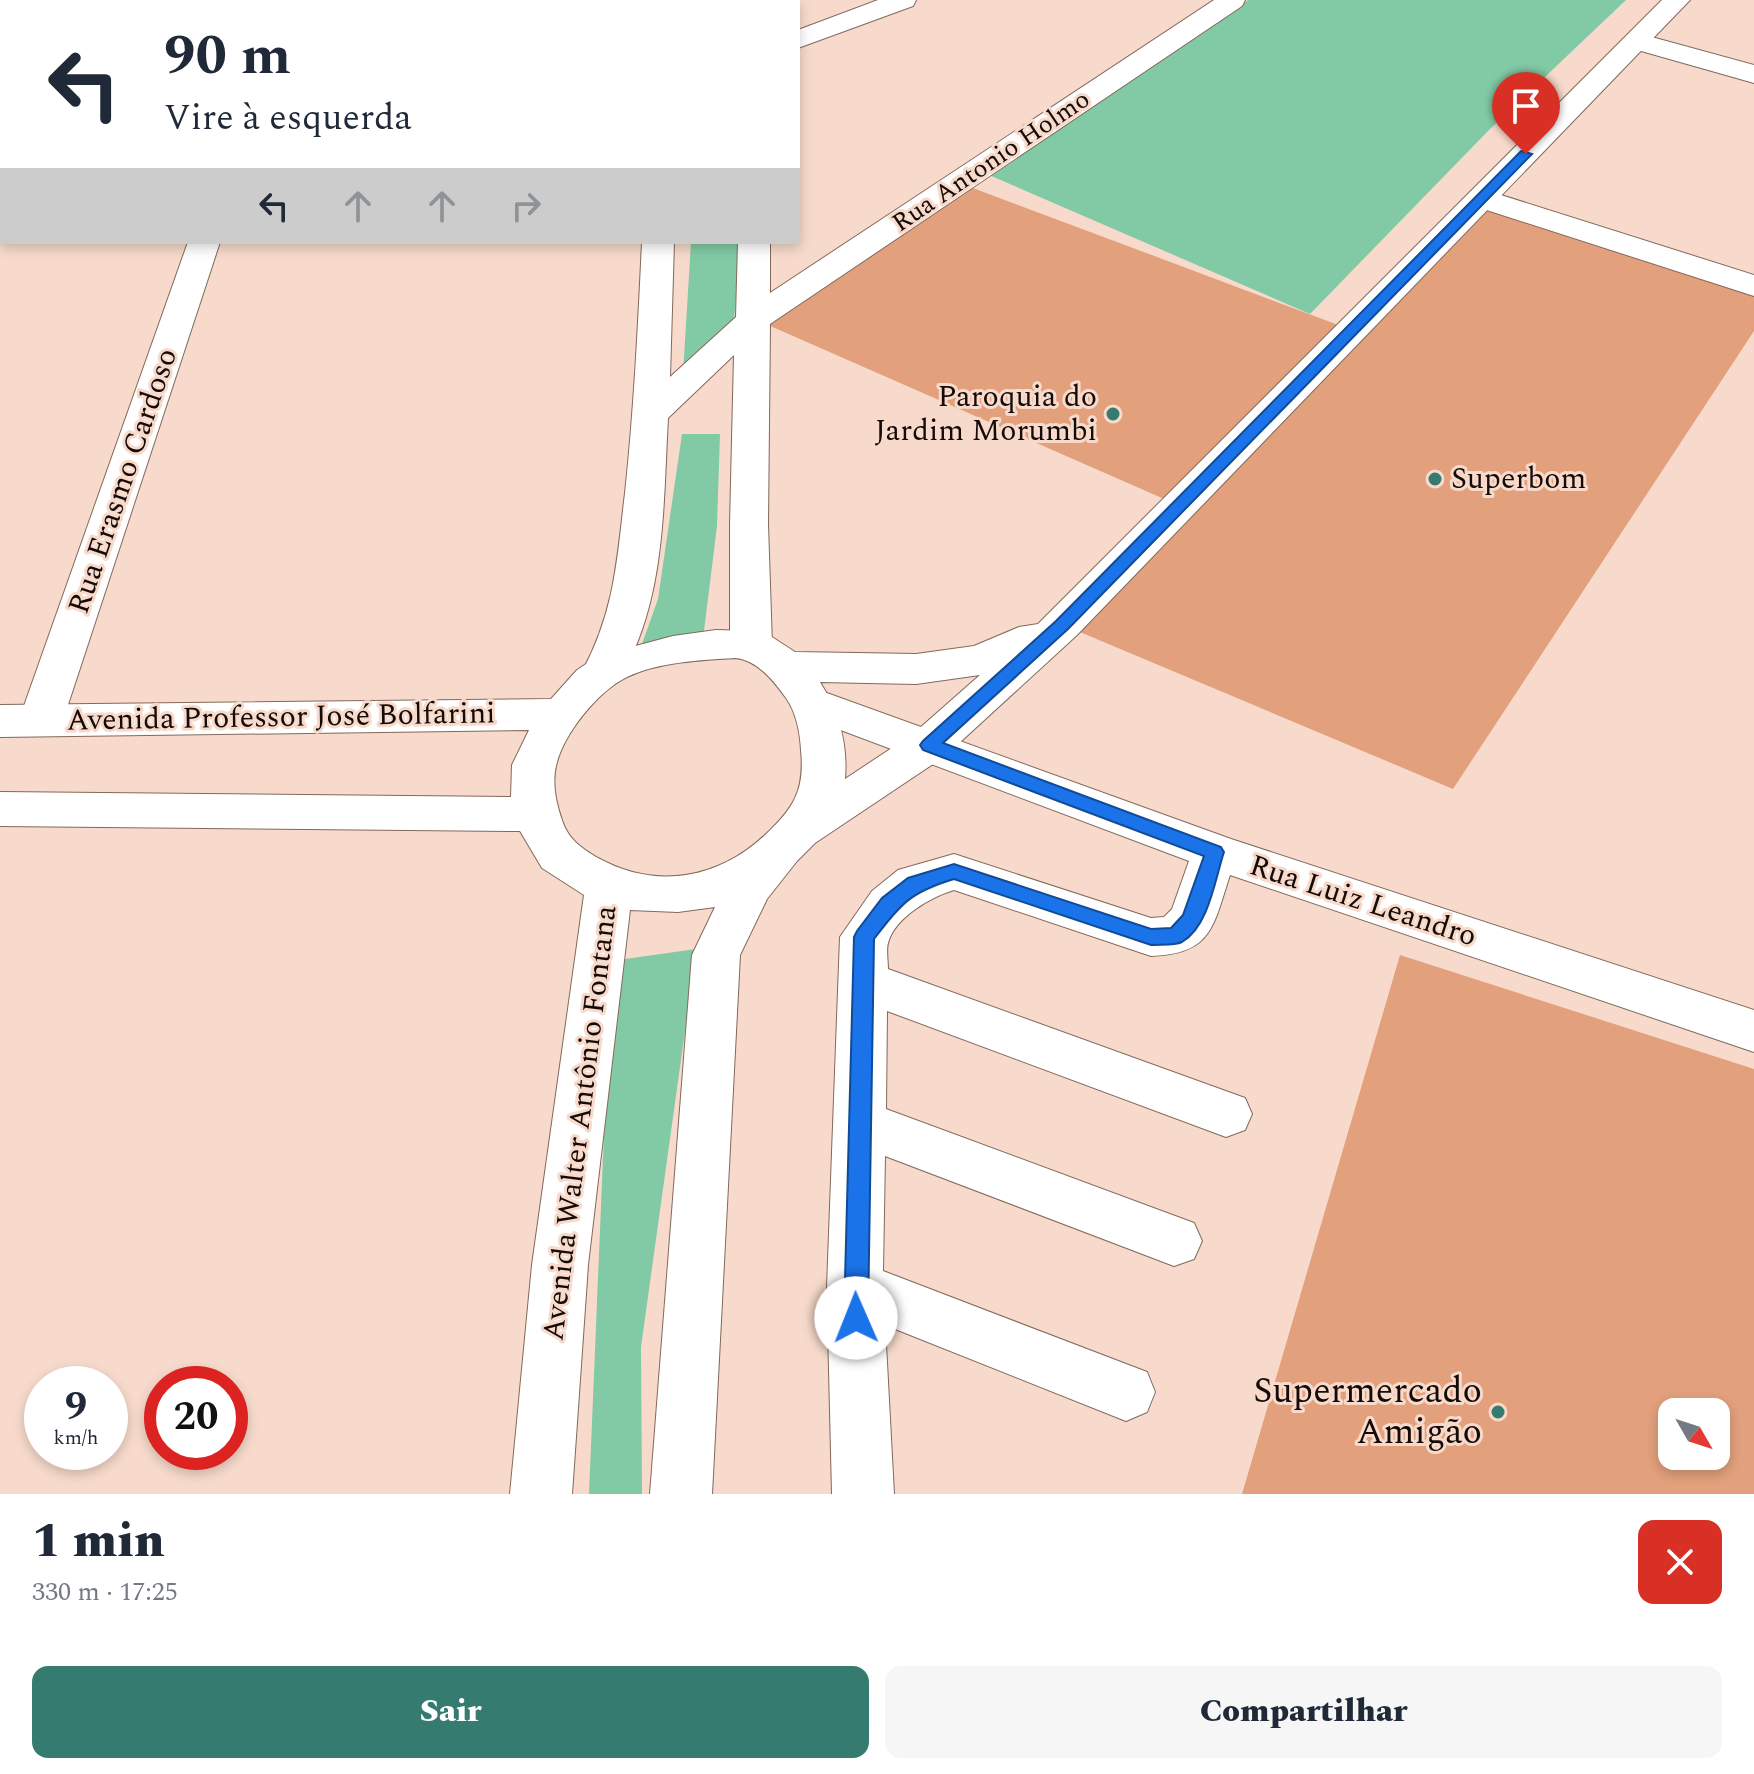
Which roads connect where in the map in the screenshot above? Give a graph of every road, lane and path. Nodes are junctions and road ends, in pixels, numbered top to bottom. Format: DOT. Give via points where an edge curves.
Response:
graph roads {
  1 [pos="903,0"];
  2 [pos="1232,0"];
  3 [pos="1677,0"];
  4 [pos="800,39"];
  5 [pos="1637,41"];
  6 [pos="1754,74"];
  7 [pos="1482,198"];
  8 [pos="203,244"];
  9 [pos="658,244"];
  10 [pos="754,244"];
  11 [pos="1754,286"];
  12 [pos="751,321"];
  13 [pos="652,413"];
  14 [pos="1062,625"];
  15 [pos="769,656"];
  16 [pos="604,670"];
  17 [pos="813,703"];
  18 [pos="562,714"];
  19 [pos="21,720"];
  20 [pos="929,745"];
  21 [pos="0,809"];
  22 [pos="535,814"];
  23 [pos="805,829"];
  24 [pos="1215,852"];
  25 [pos="766,863"];
  26 [pos="609,886"];
  27 [pos="863,981"];
  28 [pos="1754,1031"];
  29 [pos="1226,1114"];
  30 [pos="860,1123"];
  31 [pos="1174,1241"];
  32 [pos="855,1287"];
  33 [pos="1126,1392"];
  34 [pos="541,1494"];
  35 [pos="681,1494"];
  36 [pos="863,1494"];
  1 -- 4 [label="main road"];
  2 -- 12 [label="main road, Rua Antonio Holmo"];
  3 -- 5 [label="main road"];
  5 -- 6 [label="main road"];
  5 -- 7 [label="main road"];
  7 -- 11 [label="main road"];
  7 -- 14 [label="main road"];
  8 -- 19 [label="main road, Rua Erasmo Cardoso"];
  9 -- 13 [label="main road, Avenida Walter Antônio Fontana"];
  10 -- 12 [label="main road"];
  12 -- 13 [label="main road, Rua Antonio Holmo"];
  12 -- 15 [label="main road"];
  13 -- 16 [label="main road, Avenida Walter Antônio Fontana" via="637,593 624,637"];
  14 -- 15 [label="main road" via="981,660 916,669"];
  14 -- 20 [label="main road"];
  15 -- 16 [label="main road" via="706,645"];
  15 -- 17 [label="main road"];
  16 -- 18 [label="main road, Avenida Walter Antônio Fontana"];
  17 -- 20 [label="main road, Rua Luiz Leandro"];
  17 -- 23 [label="main road" via="824,745 820,794"];
  18 -- 19 [label="main road, Avenida Professor José Bolfarini"];
  18 -- 22 [label="main road, Avenida Walter Antônio Fontana" via="534,764"];
  20 -- 23 [label="main road"];
  20 -- 24 [label="main road, Rua Luiz Leandro"];
  21 -- 22 [label="main road"];
  22 -- 26 [label="main road, Avenida Walter Antônio Fontana" via="556,854"];
  23 -- 25 [label="main road"];
  24 -- 27 [label="main road" via="1192,919 1176,936 1151,937 954,872 915,883 889,904 864,937"];
  24 -- 28 [label="main road, Rua Luiz Leandro"];
  25 -- 26 [label="main road" via="726,886 701,890 656,894"];
  25 -- 35 [label="main road" via="716,955"];
  26 -- 34 [label="main road, Avenida Walter Antônio Fontana" via="560,1265"];
  27 -- 29 [label="main road"];
  27 -- 30 [label="main road"];
  30 -- 31 [label="main road"];
  30 -- 32 [label="main road"];
  32 -- 33 [label="main road"];
  32 -- 36 [label="main road"];
}
